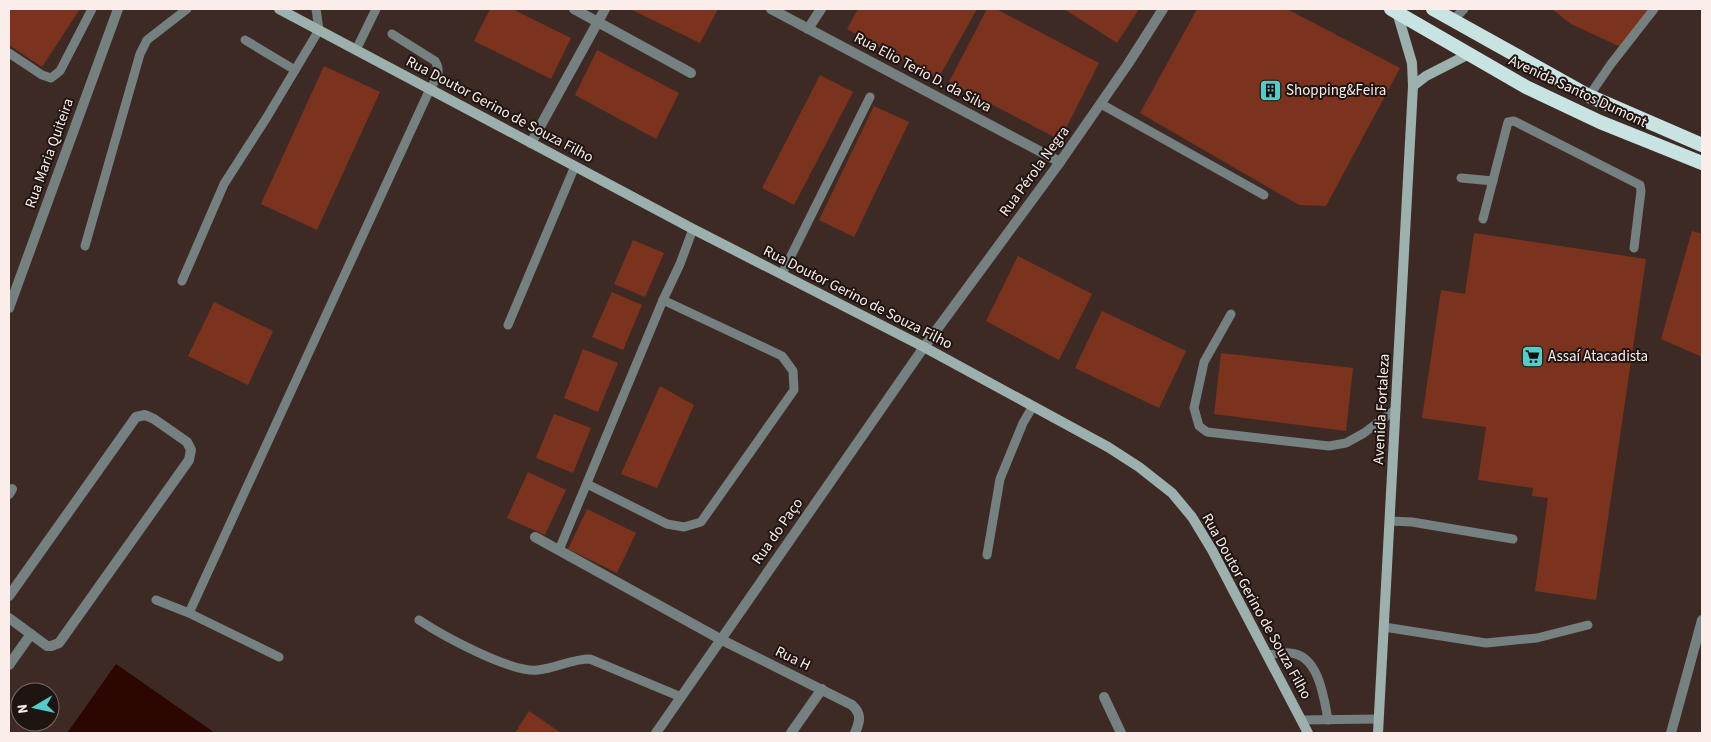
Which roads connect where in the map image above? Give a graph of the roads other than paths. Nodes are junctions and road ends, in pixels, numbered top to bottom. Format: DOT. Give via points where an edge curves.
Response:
graph roads {
  1 [pos="92,9"];
  2 [pos="118,9"];
  3 [pos="187,9"];
  4 [pos="280,9"];
  5 [pos="316,9"];
  6 [pos="376,9"];
  7 [pos="574,9"];
  8 [pos="605,9"];
  9 [pos="771,9"];
  10 [pos="820,9"];
  11 [pos="1163,9"];
  12 [pos="1433,9"];
  13 [pos="1464,9"];
  14 [pos="1654,9"];
  15 [pos="1394,10"];
  16 [pos="1453,20"];
  17 [pos="598,22"];
  18 [pos="808,29"];
  19 [pos="318,30"];
  20 [pos="392,34"];
  21 [pos="245,40"];
  22 [pos="356,50"];
  23 [pos="9,52"];
  24 [pos="1469,54"];
  25 [pos="295,70"];
  26 [pos="691,73"];
  27 [pos="1413,86"];
  28 [pos="430,89"];
  29 [pos="1589,96"];
  30 [pos="870,97"];
  31 [pos="1101,104"];
  32 [pos="530,143"];
  33 [pos="1702,145"];
  34 [pos="1060,162"];
  35 [pos="1702,163"];
  36 [pos="575,166"];
  37 [pos="1461,178"];
  38 [pos="1493,181"];
  39 [pos="1264,195"];
  40 [pos="1483,219"];
  41 [pos="693,229"];
  42 [pos="85,246"];
  43 [pos="1634,248"];
  44 [pos="782,274"];
  45 [pos="182,281"];
  46 [pos="663,300"];
  47 [pos="9,308"];
  48 [pos="1231,314"];
  49 [pos="508,325"];
  50 [pos="924,347"];
  51 [pos="1033,406"];
  52 [pos="1396,409"];
  53 [pos="586,484"];
  54 [pos="1390,521"];
  55 [pos="535,537"];
  56 [pos="1513,539"];
  57 [pos="559,550"];
  58 [pos="987,555"];
  59 [pos="9,596"];
  60 [pos="156,600"];
  61 [pos="189,614"];
  62 [pos="9,618"];
  63 [pos="418,620"];
  64 [pos="1702,620"];
  65 [pos="1588,625"];
  66 [pos="1384,627"];
  67 [pos="31,634"];
  68 [pos="720,639"];
  69 [pos="1267,655"];
  70 [pos="279,657"];
  71 [pos="9,665"];
  72 [pos="822,689"];
  73 [pos="681,697"];
  74 [pos="1104,697"];
  75 [pos="1379,719"];
  76 [pos="1301,720"];
  77 [pos="1328,720"];
  78 [pos="656,733"];
  79 [pos="791,733"];
  80 [pos="855,733"];
  81 [pos="1121,733"];
  82 [pos="1308,733"];
  83 [pos="1378,733"];
  84 [pos="1671,733"];
  1 -- 23 [label="lane" via="60,71 51,78"];
  2 -- 47 [label="street, Rua Maria Quiteira"];
  3 -- 42 [label="lane" via="147,40 140,54"];
  4 -- 19 [label="main road, Rua Doutor Gerino de Souza Filho"];
  5 -- 19 [label="lane"];
  6 -- 22 [label="lane"];
  7 -- 17 [label="street"];
  8 -- 17 [label="street"];
  9 -- 18 [label="street, Rua Elio Terio D. da Silva"];
  10 -- 18 [label="street"];
  11 -- 31 [label="street, Rua Pérola Negra"];
  12 -- 16 [label="highway, Avenida Santos Dumont"];
  13 -- 16 [label="lane"];
  14 -- 29 [label="lane"];
  15 -- 24 [label="highway, Avenida Santos Dumont"];
  15 -- 27 [label="main road, Avenida Fortaleza" via="1412,63"];
  16 -- 29 [label="highway, Avenida Santos Dumont"];
  17 -- 26 [label="street"];
  17 -- 32 [label="street"];
  18 -- 34 [label="street, Rua Elio Terio D. da Silva"];
  19 -- 22 [label="main road, Rua Doutor Gerino de Souza Filho"];
  19 -- 25 [label="lane"];
  20 -- 28 [label="lane" via="435,61 438,75"];
  21 -- 25 [label="lane"];
  22 -- 28 [label="main road, Rua Doutor Gerino de Souza Filho"];
  24 -- 27 [label="main road"];
  24 -- 35 [label="highway, Avenida Santos Dumont" via="1534,91 1600,122"];
  25 -- 45 [label="lane" via="224,184"];
  27 -- 52 [label="main road, Avenida Fortaleza"];
  28 -- 32 [label="main road, Rua Doutor Gerino de Souza Filho"];
  28 -- 61 [label="lane"];
  29 -- 33 [label="highway, Avenida Santos Dumont"];
  30 -- 44 [label="lane"];
  31 -- 34 [label="street, Rua Pérola Negra"];
  31 -- 39 [label="lane"];
  32 -- 36 [label="main road, Rua Doutor Gerino de Souza Filho"];
  34 -- 50 [label="street, Rua Pérola Negra"];
  36 -- 41 [label="main road, Rua Doutor Gerino de Souza Filho"];
  36 -- 49 [label="lane"];
  37 -- 38 [label="lane"];
  38 -- 40 [label="lane"];
  38 -- 43 [label="lane" via="1508,122 1514,122 1640,185"];
  41 -- 44 [label="main road, Rua Doutor Gerino de Souza Filho"];
  41 -- 46 [label="lane"];
  44 -- 50 [label="main road, Rua Doutor Gerino de Souza Filho"];
  46 -- 53 [label="lane"];
  46 -- 53 [label="lane" via="782,356 793,371 794,390 701,522 684,527 667,524"];
  48 -- 52 [label="lane" via="1204,362 1194,408 1198,426 1207,432 1329,446 1346,443"];
  50 -- 51 [label="main road, Rua Doutor Gerino de Souza Filho"];
  50 -- 68 [label="street, Rua do Paço"];
  51 -- 58 [label="lane" via="1000,480"];
  51 -- 69 [label="main road, Rua Doutor Gerino de Souza Filho" via="1108,447 1172,493 1192,517 1212,550"];
  52 -- 54 [label="main road, Avenida Fortaleza"];
  53 -- 57 [label="lane"];
  54 -- 56 [label="lane"];
  54 -- 66 [label="main road, Avenida Fortaleza"];
  55 -- 57 [label="street, Rua H"];
  57 -- 68 [label="street, Rua H"];
  59 -- 67 [label="street" via="136,417 145,415 154,419 187,442 189,460 58,643 47,646"];
  60 -- 61 [label="lane"];
  61 -- 70 [label="lane"];
  62 -- 67 [label="street"];
  63 -- 73 [label="lane" via="443,636 515,668 540,670 580,659 590,660"];
  64 -- 84 [label="street"];
  65 -- 66 [label="lane" via="1537,638 1486,643"];
  66 -- 75 [label="main road, Avenida Fortaleza"];
  67 -- 71 [label="street"];
  68 -- 72 [label="street, Rua H"];
  68 -- 73 [label="street, Rua do Paço"];
  69 -- 76 [label="main road, Rua Doutor Gerino de Souza Filho"];
  69 -- 77 [label="lane" via="1292,653 1303,657 1312,666 1321,684"];
  72 -- 79 [label="street"];
  72 -- 80 [label="street, Rua H" via="858,711"];
  73 -- 78 [label="street, Rua do Paço"];
  74 -- 81 [label="street"];
  75 -- 77 [label="lane"];
  75 -- 83 [label="main road, Avenida Fortaleza"];
  76 -- 77 [label="lane"];
  76 -- 82 [label="main road, Rua Doutor Gerino de Souza Filho"];
}
